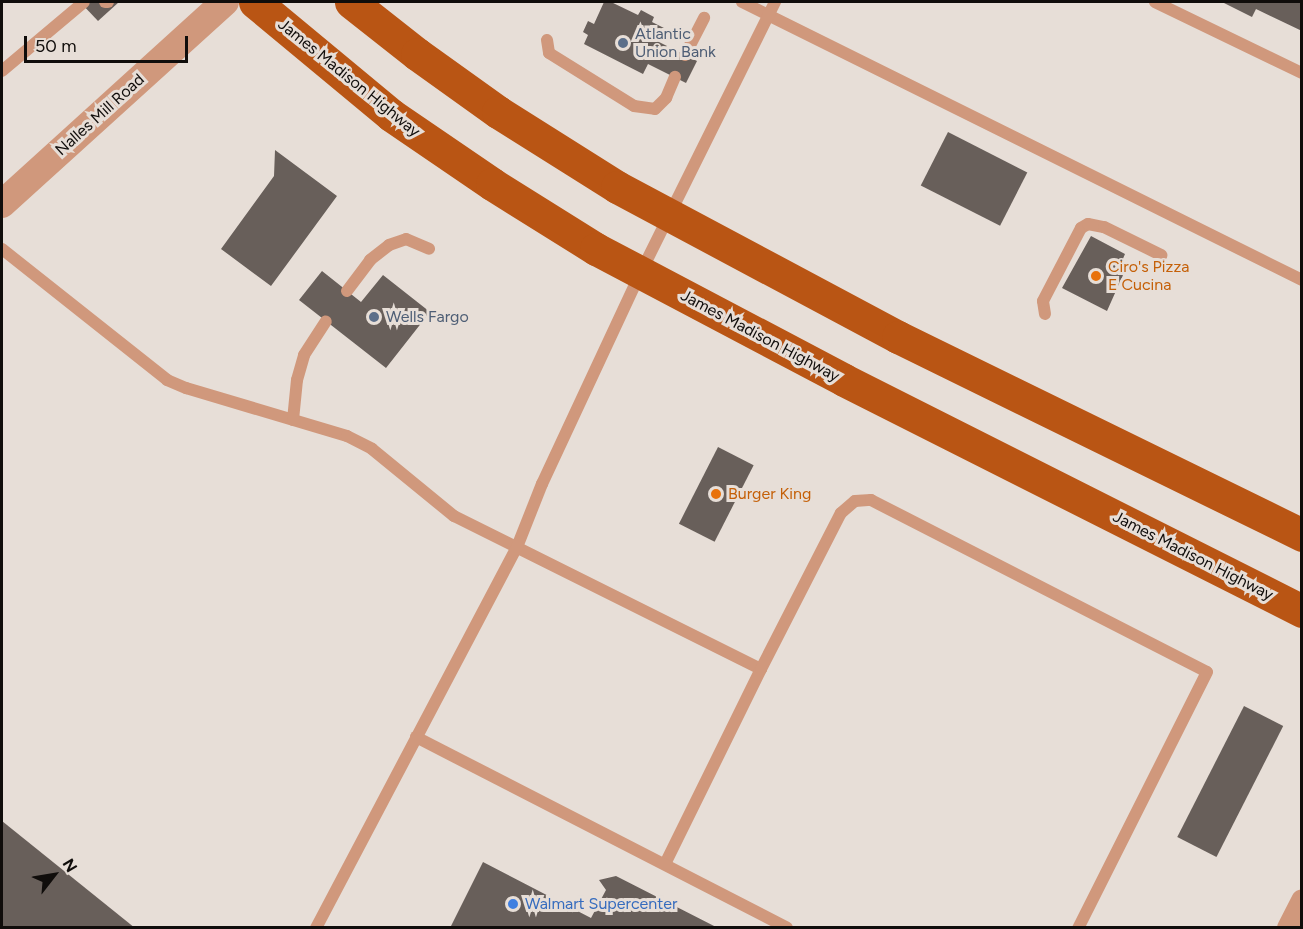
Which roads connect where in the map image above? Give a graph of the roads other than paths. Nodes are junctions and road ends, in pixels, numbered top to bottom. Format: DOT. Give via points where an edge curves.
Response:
graph roads {
  1 [pos="84,2"];
  2 [pos="225,2"];
  3 [pos="255,2"];
  4 [pos="351,2"];
  5 [pos="742,2"];
  6 [pos="775,2"];
  7 [pos="1155,2"];
  8 [pos="768,15"];
  9 [pos="704,18"];
  10 [pos="547,40"];
  11 [pos="685,55"];
  12 [pos="2,71"];
  13 [pos="1302,73"];
  14 [pos="675,77"];
  15 [pos="2,204"];
  16 [pos="668,215"];
  17 [pos="2,249"];
  18 [pos="429,249"];
  19 [pos="1161,255"];
  20 [pos="640,274"];
  21 [pos="1302,280"];
  22 [pos="347,291"];
  23 [pos="1045,314"];
  24 [pos="326,321"];
  25 [pos="293,420"];
  26 [pos="1302,535"];
  27 [pos="517,547"];
  28 [pos="1302,611"];
  29 [pos="761,669"];
  30 [pos="416,737"];
  31 [pos="665,864"];
  32 [pos="1302,900"];
  33 [pos="316,927"];
  34 [pos="787,927"];
  35 [pos="1078,927"];
  36 [pos="1288,927"];
  1 -- 12 [label="lane"];
  2 -- 15 [label="street, Nalles Mill Road"];
  3 -- 20 [label="main road, James Madison Highway" via="391,115 492,184"];
  4 -- 16 [label="main road" via="498,112"];
  5 -- 8 [label="lane"];
  6 -- 8 [label="lane"];
  7 -- 13 [label="lane"];
  8 -- 16 [label="lane"];
  8 -- 21 [label="lane"];
  9 -- 11 [label="lane"];
  10 -- 14 [label="lane" via="549,53 634,106 655,109 666,98"];
  16 -- 20 [label="lane"];
  16 -- 26 [label="main road" via="898,337"];
  17 -- 25 [label="lane" via="167,380"];
  18 -- 22 [label="lane" via="406,239 389,245 370,260"];
  19 -- 23 [label="lane" via="1104,227 1088,224 1081,228 1043,301"];
  20 -- 27 [label="lane" via="542,483"];
  20 -- 28 [label="main road, James Madison Highway"];
  24 -- 25 [label="lane" via="304,356"];
  25 -- 27 [label="lane" via="347,436 372,449 454,516"];
  27 -- 29 [label="lane"];
  27 -- 30 [label="lane"];
  29 -- 31 [label="lane"];
  29 -- 35 [label="lane" via="841,513 855,501 871,500 1207,672"];
  30 -- 31 [label="lane"];
  30 -- 33 [label="lane"];
  31 -- 34 [label="lane"];
  32 -- 36 [label="street"];
}
